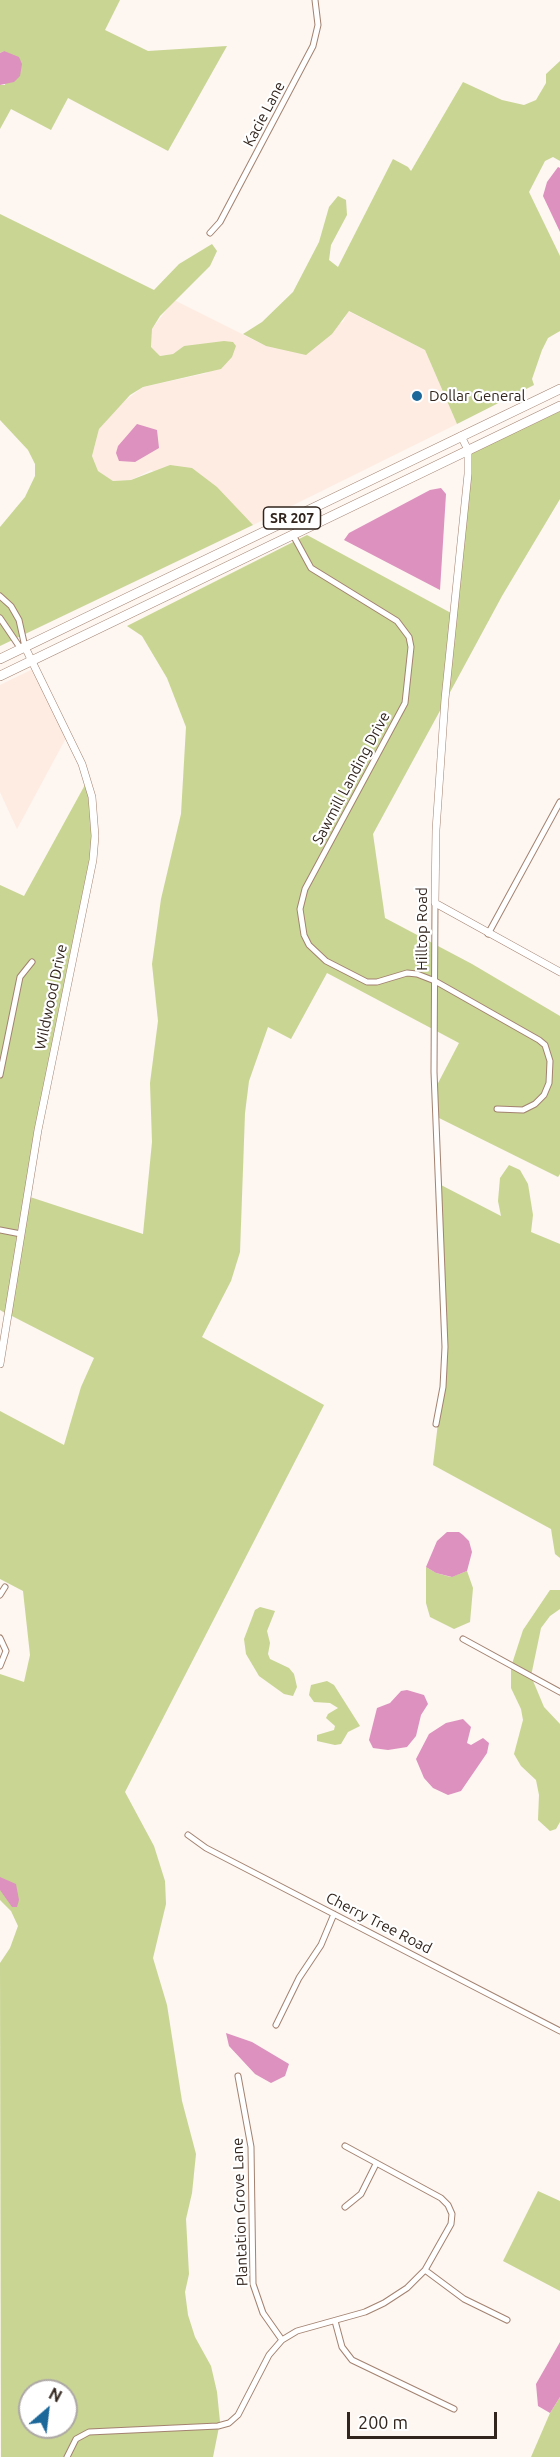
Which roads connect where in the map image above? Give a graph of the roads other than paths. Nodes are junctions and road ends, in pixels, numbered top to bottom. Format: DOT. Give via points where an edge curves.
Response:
graph roads {
  1 [pos="315,0"];
  2 [pos="210,233"];
  3 [pos="560,389"];
  4 [pos="560,406"];
  5 [pos="461,436"];
  6 [pos="468,450"];
  7 [pos="293,535"];
  8 [pos="0,596"];
  9 [pos="0,618"];
  10 [pos="23,648"];
  11 [pos="0,659"];
  12 [pos="32,661"];
  13 [pos="0,676"];
  14 [pos="560,802"];
  15 [pos="435,903"];
  16 [pos="488,934"];
  17 [pos="32,962"];
  18 [pos="560,972"];
  19 [pos="435,981"];
  20 [pos="0,1075"];
  21 [pos="497,1109"];
  22 [pos="0,1230"];
  23 [pos="21,1234"];
  24 [pos="0,1364"];
  25 [pos="436,1424"];
  26 [pos="5,1587"];
  27 [pos="0,1595"];
  28 [pos="0,1638"];
  29 [pos="462,1639"];
  30 [pos="0,1666"];
  31 [pos="560,1692"];
  32 [pos="188,1835"];
  33 [pos="334,1914"];
  34 [pos="276,2025"];
  35 [pos="560,2031"];
  36 [pos="238,2076"];
  37 [pos="345,2146"];
  38 [pos="376,2164"];
  39 [pos="345,2207"];
  40 [pos="425,2270"];
  41 [pos="507,2320"];
  42 [pos="335,2321"];
  43 [pos="282,2340"];
  44 [pos="454,2409"];
  45 [pos="67,2457"];
  1 -- 2 [label="street, Kacie Lane" via="318,25 313,46 220,222"];
  3 -- 5 [label="highway, SR 207"];
  4 -- 6 [label="highway, SR 207"];
  5 -- 6 [label="street, Hilltop Road"];
  5 -- 10 [label="highway, SR 207"];
  6 -- 7 [label="highway, SR 207"];
  6 -- 15 [label="street, Hilltop Road" via="440,762"];
  7 -- 12 [label="highway, SR 207"];
  7 -- 19 [label="street, Sawmill Landing Drive" via="310,568 397,621 411,647 405,703 305,889 300,909 304,935 326,961 367,982 407,973"];
  8 -- 10 [label="street" via="19,620"];
  9 -- 10 [label="street"];
  10 -- 11 [label="highway, SR 207"];
  10 -- 12 [label="street, Wildwood Drive"];
  12 -- 13 [label="highway, SR 207"];
  12 -- 23 [label="street, Wildwood Drive" via="82,764 96,836"];
  14 -- 16 [label="street"];
  15 -- 16 [label="street"];
  15 -- 19 [label="street, Hilltop Road"];
  16 -- 18 [label="street"];
  17 -- 20 [label="street" via="20,977"];
  19 -- 21 [label="street, Sawmill Landing Drive" via="534,1035 544,1045 549,1061 549,1083 544,1095 523,1110"];
  19 -- 25 [label="street, Hilltop Road" via="434,1072 445,1347"];
  22 -- 23 [label="street"];
  23 -- 24 [label="street, Wildwood Drive"];
  26 -- 27 [label="street"];
  28 -- 30 [label="street" via="6,1651"];
  29 -- 31 [label="street"];
  32 -- 33 [label="street, Cherry Tree Road"];
  33 -- 34 [label="street"];
  33 -- 35 [label="street, Cherry Tree Road"];
  36 -- 43 [label="street, Plantation Grove Lane" via="250,2147 253,2284 262,2313"];
  37 -- 38 [label="street"];
  38 -- 39 [label="street" via="361,2194"];
  38 -- 40 [label="street" via="441,2198 450,2208 451,2224"];
  40 -- 41 [label="street" via="464,2299"];
  40 -- 42 [label="street" via="384,2303"];
  42 -- 43 [label="street" via="297,2331"];
  42 -- 44 [label="street" via="342,2347 352,2360"];
  43 -- 45 [label="street" via="269,2355 238,2415 229,2423 89,2432 76,2439"];
}
